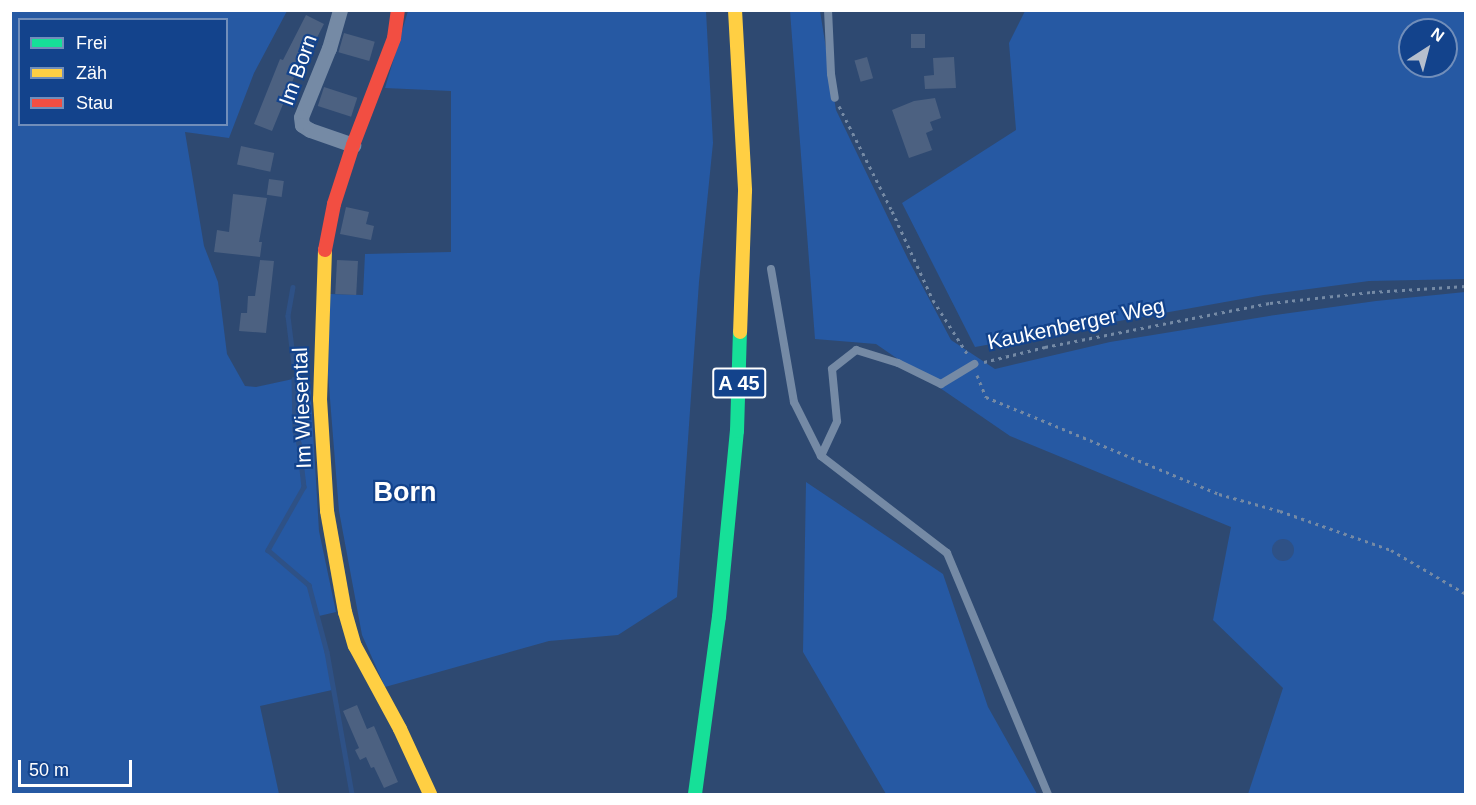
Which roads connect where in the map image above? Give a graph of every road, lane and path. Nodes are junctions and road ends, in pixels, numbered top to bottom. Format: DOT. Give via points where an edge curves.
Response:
graph roads {
  1 [pos="340,10"];
  2 [pos="398,10"];
  3 [pos="722,10"];
  4 [pos="735,10"];
  5 [pos="828,10"];
  6 [pos="835,98"];
  7 [pos="353,145"];
  8 [pos="729,155"];
  9 [pos="771,269"];
  10 [pos="1466,286"];
  11 [pos="974,364"];
  12 [pos="821,456"];
  13 [pos="1466,594"];
  14 [pos="430,795"];
  15 [pos="695,795"];
  16 [pos="1048,795"];
  1 -- 7 [label="street, Im Born" via="301,117 302,125 310,130"];
  2 -- 7 [label="main road, Im Wiesental" via="394,38"];
  3 -- 8 [label="main road"];
  4 -- 15 [label="main road, A 45" via="745,191 737,431 719,618"];
  5 -- 6 [label="lane"];
  6 -- 11 [label="path, Kaukenberger Weg" via="933,300"];
  7 -- 14 [label="main road, Im Wiesental" via="327,233 321,292 320,399 327,511 354,646 400,729"];
  9 -- 12 [label="lane" via="794,402"];
  10 -- 11 [label="path, Kaukenberger Weg" via="1270,303"];
  11 -- 12 [label="lane" via="940,384 898,363 856,350 832,369 837,421"];
  11 -- 13 [label="path" via="986,398 1219,494 1391,550"];
  12 -- 16 [label="lane" via="946,553"];
}
